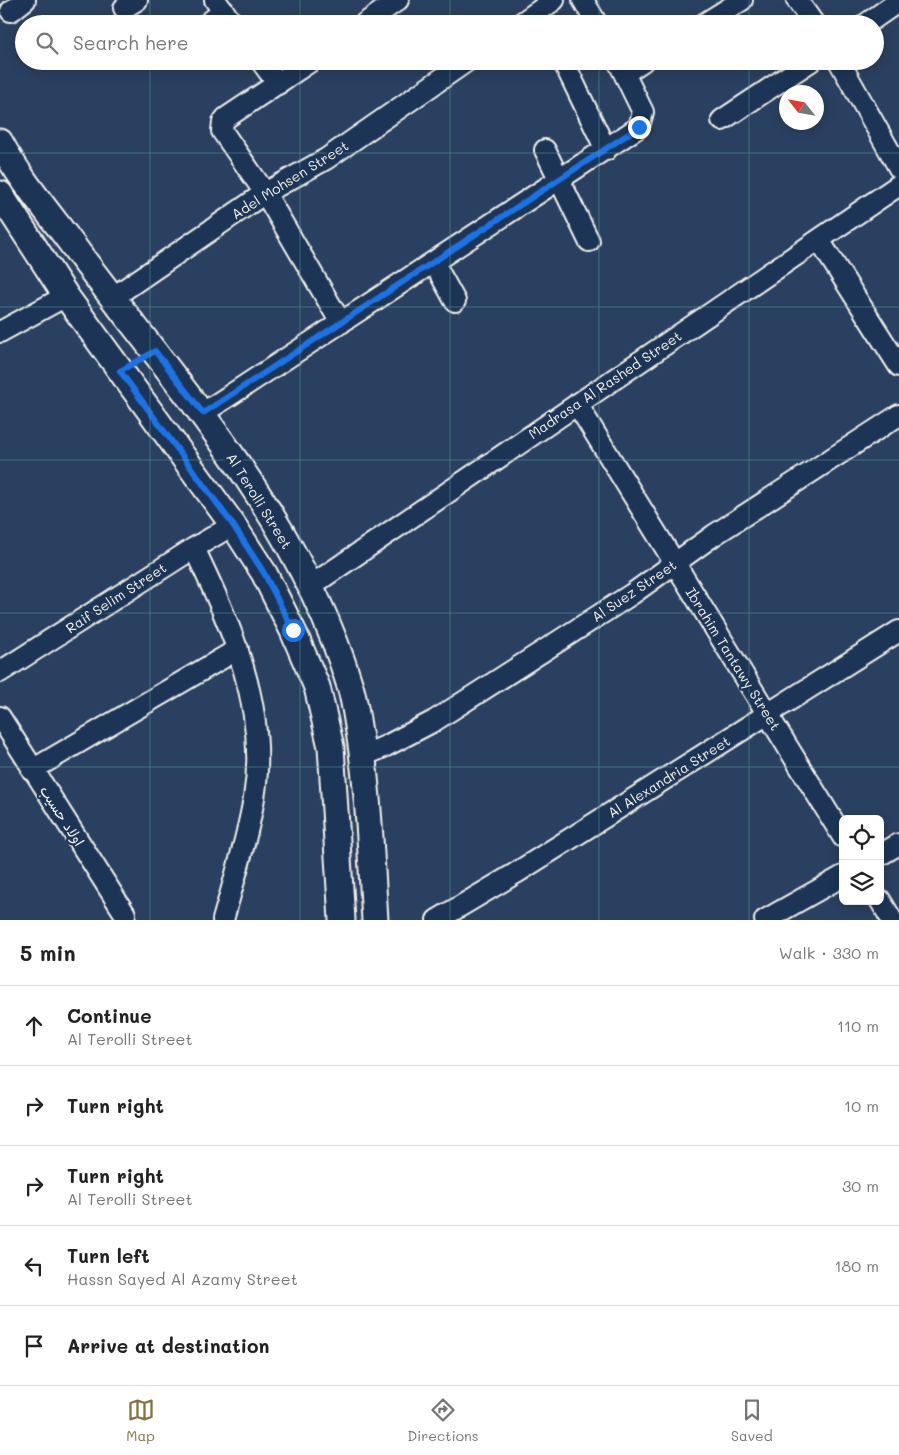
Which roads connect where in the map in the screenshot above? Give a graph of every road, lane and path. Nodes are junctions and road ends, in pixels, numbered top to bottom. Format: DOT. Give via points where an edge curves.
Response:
graph roads {
  1 [pos="398,0"];
  2 [pos="554,0"];
  3 [pos="583,0"];
  4 [pos="742,0"];
  5 [pos="797,0"];
  6 [pos="899,1"];
  7 [pos="371,12"];
  8 [pos="533,15"];
  9 [pos="591,15"];
  10 [pos="718,15"];
  11 [pos="808,15"];
  12 [pos="879,15"];
  13 [pos="268,70"];
  14 [pos="298,70"];
  15 [pos="454,70"];
  16 [pos="567,70"];
  17 [pos="623,70"];
  18 [pos="797,70"];
  19 [pos="844,70"];
  20 [pos="278,84"];
  21 [pos="722,120"];
  22 [pos="0,142"];
  23 [pos="545,150"];
  24 [pos="606,150"];
  25 [pos="899,168"];
  26 [pos="560,180"];
  27 [pos="899,185"];
  28 [pos="265,193"];
  29 [pos="0,194"];
  30 [pos="819,240"];
  31 [pos="589,241"];
  32 [pos="434,263"];
  33 [pos="66,296"];
  34 [pos="112,298"];
  35 [pos="455,301"];
  36 [pos="341,323"];
  37 [pos="0,332"];
  38 [pos="155,351"];
  39 [pos="899,366"];
  40 [pos="120,371"];
  41 [pos="577,404"];
  42 [pos="203,413"];
  43 [pos="899,415"];
  44 [pos="233,525"];
  45 [pos="194,548"];
  46 [pos="674,564"];
  47 [pos="312,585"];
  48 [pos="899,630"];
  49 [pos="238,649"];
  50 [pos="0,672"];
  51 [pos="769,714"];
  52 [pos="0,717"];
  53 [pos="362,756"];
  54 [pos="32,770"];
  55 [pos="839,830"];
  56 [pos="899,844"];
  57 [pos="884,853"];
  58 [pos="839,878"];
  59 [pos="883,905"];
  60 [pos="124,914"];
  61 [pos="223,920"];
  62 [pos="342,920"];
  63 [pos="375,920"];
  64 [pos="437,920"];
  65 [pos="764,920"];
  66 [pos="892,920"];
  1 -- 7 [label="street"];
  2 -- 8 [label="street"];
  3 -- 9 [label="street"];
  4 -- 10 [label="street"];
  5 -- 11 [label="street"];
  6 -- 12 [label="street"];
  13 -- 20 [label="street"];
  14 -- 20 [label="street"];
  15 -- 28 [label="street, Adel Mohsen Street" via="326,159"];
  16 -- 24 [label="street"];
  17 -- 24 [label="street" via="641,105 642,120 633,132"];
  18 -- 21 [label="street"];
  19 -- 25 [label="street"];
  20 -- 28 [label="street" via="226,118 221,126"];
  22 -- 34 [label="street, Al Terolli Street"];
  23 -- 26 [label="street"];
  24 -- 26 [label="street"];
  26 -- 31 [label="street"];
  26 -- 32 [label="street"];
  27 -- 30 [label="street, Madrasa Al Rashed Street"];
  28 -- 34 [label="street, Adel Mohsen Street"];
  28 -- 36 [label="street"];
  29 -- 33 [label="street"];
  30 -- 39 [label="street"];
  30 -- 41 [label="street, Madrasa Al Rashed Street"];
  32 -- 35 [label="street"];
  32 -- 36 [label="street"];
  33 -- 37 [label="street"];
  33 -- 40 [label="street"];
  34 -- 38 [label="street, Al Terolli Street"];
  36 -- 42 [label="street"];
  38 -- 40 [label="street"];
  38 -- 42 [label="street, Al Terolli Street"];
  40 -- 44 [label="street"];
  41 -- 46 [label="street, Ibrahim Tantawy Street"];
  41 -- 47 [label="street, Madrasa Al Rashed Street"];
  42 -- 47 [label="street, Al Terolli Street" via="259,496"];
  43 -- 46 [label="street, Al Suez Street"];
  44 -- 45 [label="street, Raif Selim Street"];
  44 -- 62 [label="street" via="264,573 317,687 331,747"];
  45 -- 49 [label="street"];
  45 -- 50 [label="street, Raif Selim Street"];
  46 -- 51 [label="street, Ibrahim Tantawy Street"];
  46 -- 53 [label="street, Al Suez Street" via="434,721"];
  47 -- 53 [label="street, Al Terolli Street" via="351,688"];
  48 -- 51 [label="street, Al Alexandria Street"];
  49 -- 54 [label="street"];
  49 -- 61 [label="street" via="256,722 257,760 247,834"];
  51 -- 55 [label="street, Ibrahim Tantawy Street"];
  51 -- 64 [label="street, Al Alexandria Street"];
  52 -- 54 [label="street, اولاد حسيب"];
  53 -- 63 [label="street, Al Terolli Street"];
  54 -- 60 [label="street, اولاد حسيب"];
  56 -- 57 [label="street"];
  58 -- 65 [label="street"];
  59 -- 66 [label="street"];
}
